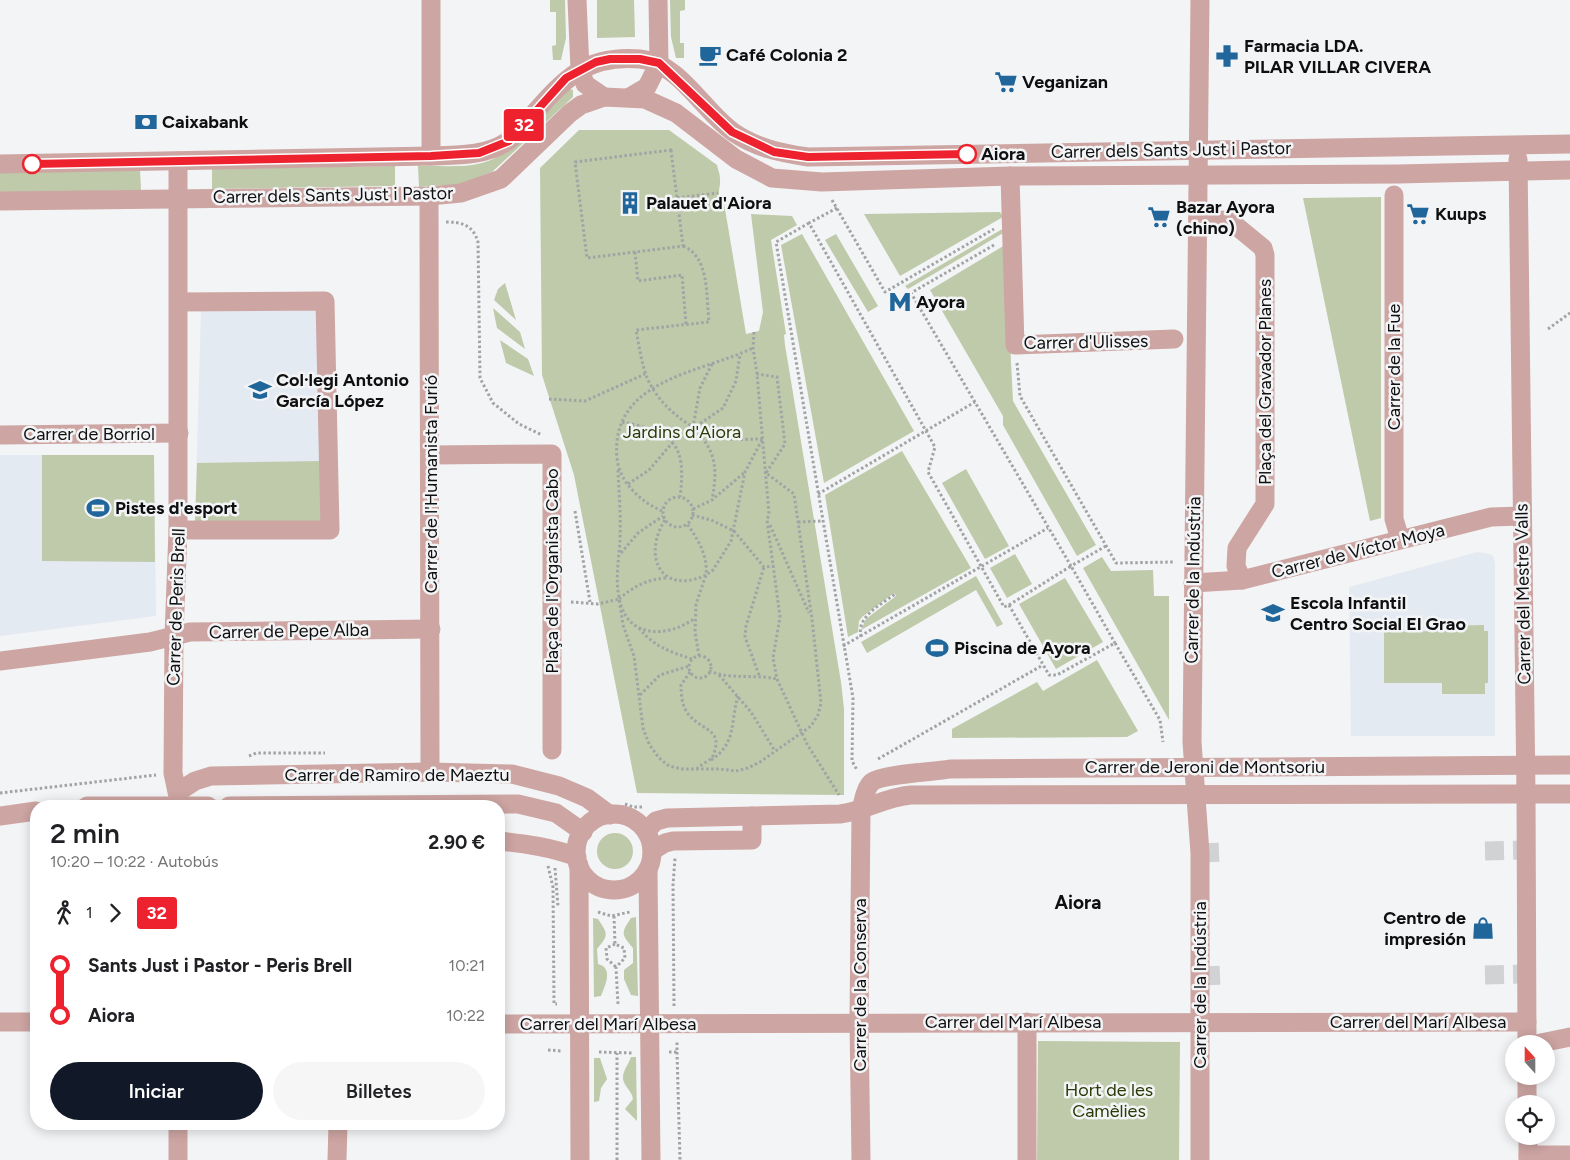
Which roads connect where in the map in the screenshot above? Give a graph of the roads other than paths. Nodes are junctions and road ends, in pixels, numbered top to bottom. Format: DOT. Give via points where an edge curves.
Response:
graph roads {
  1 [pos="431,0"];
  2 [pos="577,0"];
  3 [pos="658,0"];
  4 [pos="1200,0"];
  5 [pos="659,63"];
  6 [pos="580,70"];
  7 [pos="604,97"];
  8 [pos="630,97"];
  9 [pos="1570,144"];
  10 [pos="1518,145"];
  11 [pos="1200,149"];
  12 [pos="431,156"];
  13 [pos="178,161"];
  14 [pos="0,164"];
  15 [pos="1518,170"];
  16 [pos="1570,170"];
  17 [pos="1200,175"];
  18 [pos="1010,176"];
  19 [pos="1394,195"];
  20 [pos="429,196"];
  21 [pos="179,198"];
  22 [pos="0,201"];
  23 [pos="1199,221"];
  24 [pos="179,302"];
  25 [pos="1174,339"];
  26 [pos="179,433"];
  27 [pos="0,435"];
  28 [pos="431,455"];
  29 [pos="1522,516"];
  30 [pos="178,530"];
  31 [pos="1400,539"];
  32 [pos="1242,580"];
  33 [pos="1193,583"];
  34 [pos="431,629"];
  35 [pos="174,636"];
  36 [pos="0,661"];
  37 [pos="552,750"];
  38 [pos="1525,765"];
  39 [pos="1570,765"];
  40 [pos="1195,767"];
  41 [pos="430,772"];
  42 [pos="1197,793"];
  43 [pos="1570,794"];
  44 [pos="1526,795"];
  45 [pos="179,800"];
  46 [pos="180,800"];
  47 [pos="505,805"];
  48 [pos="861,811"];
  49 [pos="30,813"];
  50 [pos="610,815"];
  51 [pos="0,816"];
  52 [pos="752,816"];
  53 [pos="646,831"];
  54 [pos="583,832"];
  55 [pos="505,842"];
  56 [pos="652,851"];
  57 [pos="578,861"];
  58 [pos="648,871"];
  59 [pos="0,1022"];
  60 [pos="30,1022"];
  61 [pos="859,1022"];
  62 [pos="1027,1022"];
  63 [pos="1200,1022"];
  64 [pos="1527,1022"];
  65 [pos="505,1024"];
  66 [pos="650,1024"];
  67 [pos="580,1025"];
  68 [pos="1527,1035"];
  69 [pos="1570,1037"];
  70 [pos="1555,1040"];
  71 [pos="178,1130"];
  72 [pos="338,1130"];
  73 [pos="1528,1150"];
  74 [pos="1570,1155"];
  75 [pos="178,1160"];
  76 [pos="337,1160"];
  77 [pos="580,1160"];
  78 [pos="651,1160"];
  79 [pos="861,1160"];
  80 [pos="1027,1160"];
  81 [pos="1200,1160"];
  1 -- 12 [label="street"];
  2 -- 6 [label="street"];
  3 -- 5 [label="street"];
  4 -- 11 [label="street, Carrer de la Indústria"];
  5 -- 6 [label="street, Carrer dels Sants Just i Pastor" via="610,59"];
  5 -- 8 [label="street" via="647,87"];
  5 -- 11 [label="street, Carrer dels Sants Just i Pastor" via="732,132 774,152 791,155"];
  6 -- 7 [label="street" via="585,84"];
  6 -- 12 [label="street, Carrer dels Sants Just i Pastor" via="566,78 509,141 479,153"];
  7 -- 8 [label="street, Carrer dels Sants Just i Pastor"];
  7 -- 20 [label="street, Carrer dels Sants Just i Pastor" via="581,105 570,113 501,178 461,193"];
  8 -- 18 [label="street, Carrer dels Sants Just i Pastor" via="645,99 676,113 736,158 772,178 822,182"];
  9 -- 10 [label="street, Carrer dels Sants Just i Pastor"];
  10 -- 11 [label="street, Carrer dels Sants Just i Pastor"];
  10 -- 15 [label="street, Carrer del Mestre Valls"];
  11 -- 17 [label="street, Carrer de la Indústria"];
  12 -- 13 [label="street, Carrer dels Sants Just i Pastor"];
  13 -- 14 [label="street, Carrer dels Sants Just i Pastor"];
  13 -- 21 [label="street, Carrer de Peris Brell"];
  15 -- 16 [label="street, Carrer dels Sants Just i Pastor"];
  15 -- 17 [label="street, Carrer dels Sants Just i Pastor"];
  15 -- 29 [label="street, Carrer del Mestre Valls"];
  17 -- 18 [label="street, Carrer dels Sants Just i Pastor"];
  17 -- 23 [label="street, Carrer de la Indústria"];
  18 -- 25 [label="street, Carrer d'Ulisses" via="1016,344"];
  19 -- 31 [label="street, Carrer de la Fue" via="1394,519"];
  20 -- 21 [label="street, Carrer dels Sants Just i Pastor"];
  20 -- 28 [label="street, Carrer de l'Humanista Furió"];
  21 -- 22 [label="street, Carrer dels Sants Just i Pastor"];
  21 -- 24 [label="street, Carrer de Peris Brell"];
  23 -- 32 [label="street, Plaça del Gravador Planes" via="1229,220 1263,248 1265,255 1265,504 1237,548 1236,566"];
  23 -- 33 [label="street, Carrer de la Indústria"];
  24 -- 26 [label="street, Carrer de Peris Brell"];
  24 -- 30 [label="street" via="325,301 330,530"];
  26 -- 27 [label="street, Carrer de Borriol"];
  26 -- 30 [label="street, Carrer de Peris Brell"];
  28 -- 34 [label="street, Carrer de l'Humanista Furió"];
  28 -- 37 [label="street, Plaça de l'Organista Cabo" via="552,454"];
  29 -- 31 [label="street, Carrer de Víctor Moya" via="1491,517"];
  29 -- 38 [label="street, Carrer del Mestre Valls"];
  30 -- 35 [label="street, Carrer de Peris Brell"];
  31 -- 32 [label="street, Carrer de Víctor Moya"];
  32 -- 33 [label="street, Carrer de Víctor Moya"];
  33 -- 40 [label="street, Carrer de la Indústria" via="1192,742"];
  34 -- 35 [label="street, Carrer de Pepe Alba" via="190,632"];
  34 -- 41 [label="street, Carrer de l'Humanista Furió"];
  35 -- 36 [label="street, Carrer de Pepe Alba" via="150,642"];
  35 -- 45 [label="street, Carrer de Peris Brell" via="173,773"];
  38 -- 39 [label="street, Carrer de Jeroni de Montsoriu"];
  38 -- 40 [label="street, Carrer de Jeroni de Montsoriu"];
  38 -- 44 [label="street, Carrer del Mestre Valls"];
  40 -- 42 [label="street, Carrer de la Indústria"];
  40 -- 48 [label="street, Carrer de Jeroni de Montsoriu" via="950,769 892,775 872,782"];
  41 -- 46 [label="street, Carrer de Ramiro de Maeztu" via="211,776 195,781"];
  41 -- 50 [label="street, Carrer de Ramiro de Maeztu" via="512,774 550,782 588,798"];
  42 -- 44 [label="street, Carrer de Jeroni de Montsoriu"];
  42 -- 48 [label="street, Carrer de Jeroni de Montsoriu" via="911,795 887,799"];
  42 -- 63 [label="street, Carrer de la Indústria"];
  43 -- 44 [label="street, Carrer de Jeroni de Montsoriu"];
  44 -- 64 [label="street, Carrer del Mestre Valls"];
  47 -- 54 [label="street, Carrer de Ramiro de Maeztu" via="525,805 556,813"];
  48 -- 52 [label="street, Carrer de Jeroni de Montsoriu"];
  48 -- 61 [label="street, Carrer de la Conserva"];
  49 -- 51 [label="street"];
  50 -- 53 [label="street" via="630,818"];
  50 -- 54 [label="street" via="590,824"];
  52 -- 53 [label="street, Carrer de Jeroni de Montsoriu" via="668,818 656,821"];
  52 -- 56 [label="street" via="752,840 673,841"];
  53 -- 56 [label="street"];
  54 -- 57 [label="street" via="579,840"];
  55 -- 57 [label="street" via="545,846"];
  56 -- 58 [label="street"];
  57 -- 58 [label="street" via="592,883 611,890 632,886"];
  57 -- 67 [label="street"];
  58 -- 66 [label="street"];
  59 -- 60 [label="street"];
  61 -- 62 [label="street, Carrer del Marí Albesa"];
  61 -- 66 [label="street, Carrer del Marí Albesa"];
  61 -- 79 [label="street, Carrer de la Conserva"];
  62 -- 63 [label="street, Carrer del Marí Albesa"];
  62 -- 80 [label="street"];
  63 -- 64 [label="street, Carrer del Marí Albesa"];
  63 -- 81 [label="street, Carrer de la Indústria"];
  64 -- 68 [label="street, Carrer del Mestre Valls"];
  65 -- 67 [label="street, Carrer del Marí Albesa"];
  66 -- 67 [label="street, Carrer del Marí Albesa"];
  66 -- 78 [label="street"];
  67 -- 77 [label="street"];
  69 -- 70 [label="street"];
  71 -- 75 [label="street"];
  72 -- 76 [label="street"];
  73 -- 74 [label="street"];
}
